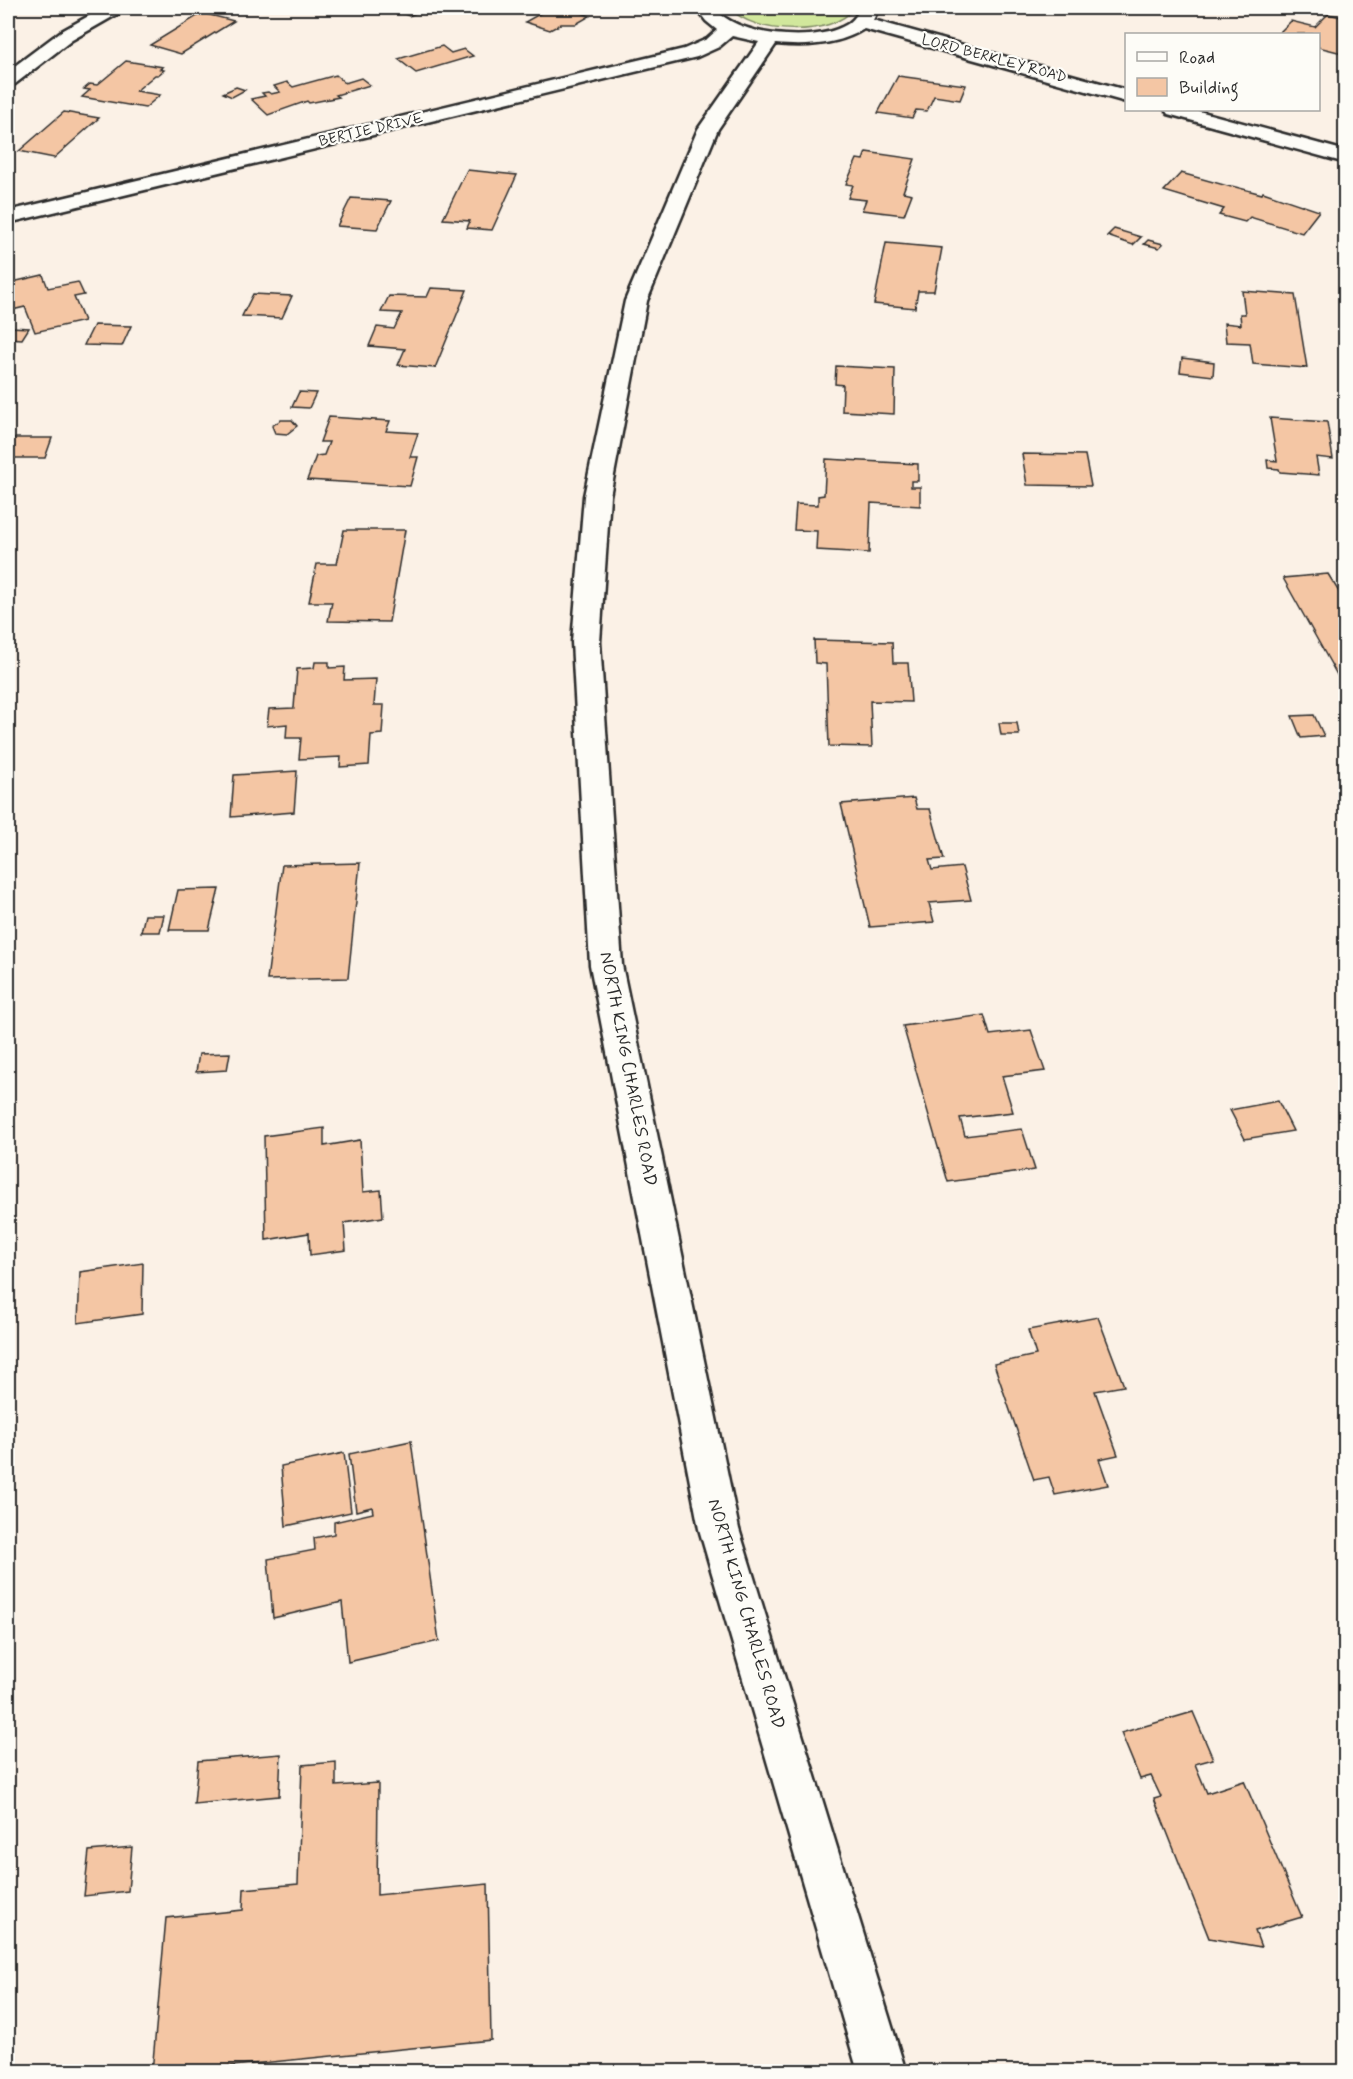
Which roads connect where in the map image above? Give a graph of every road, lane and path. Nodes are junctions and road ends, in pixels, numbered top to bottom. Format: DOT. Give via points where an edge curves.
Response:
graph roads {
  1 [pos="115,8"];
  2 [pos="705,8"];
  3 [pos="865,15"];
  4 [pos="729,29"];
  5 [pos="770,39"];
  6 [pos="8,80"];
  7 [pos="1125,96"];
  8 [pos="1179,111"];
  9 [pos="1346,157"];
  10 [pos="8,217"];
  11 [pos="882,2072"];
  1 -- 6 [label="street" via="66,36"];
  2 -- 4 [label="street" via="713,19"];
  3 -- 5 [label="street" via="848,30 822,37"];
  3 -- 7 [label="street, LORD BERKLEY ROAD"];
  4 -- 5 [label="street"];
  4 -- 10 [label="street, BERTIE DRIVE" via="712,43 690,53"];
  5 -- 11 [label="street, NORTH KING CHARLES ROAD" via="708,129 636,301 597,496 586,642 606,965 718,1529"];
  8 -- 9 [label="street"];
}
